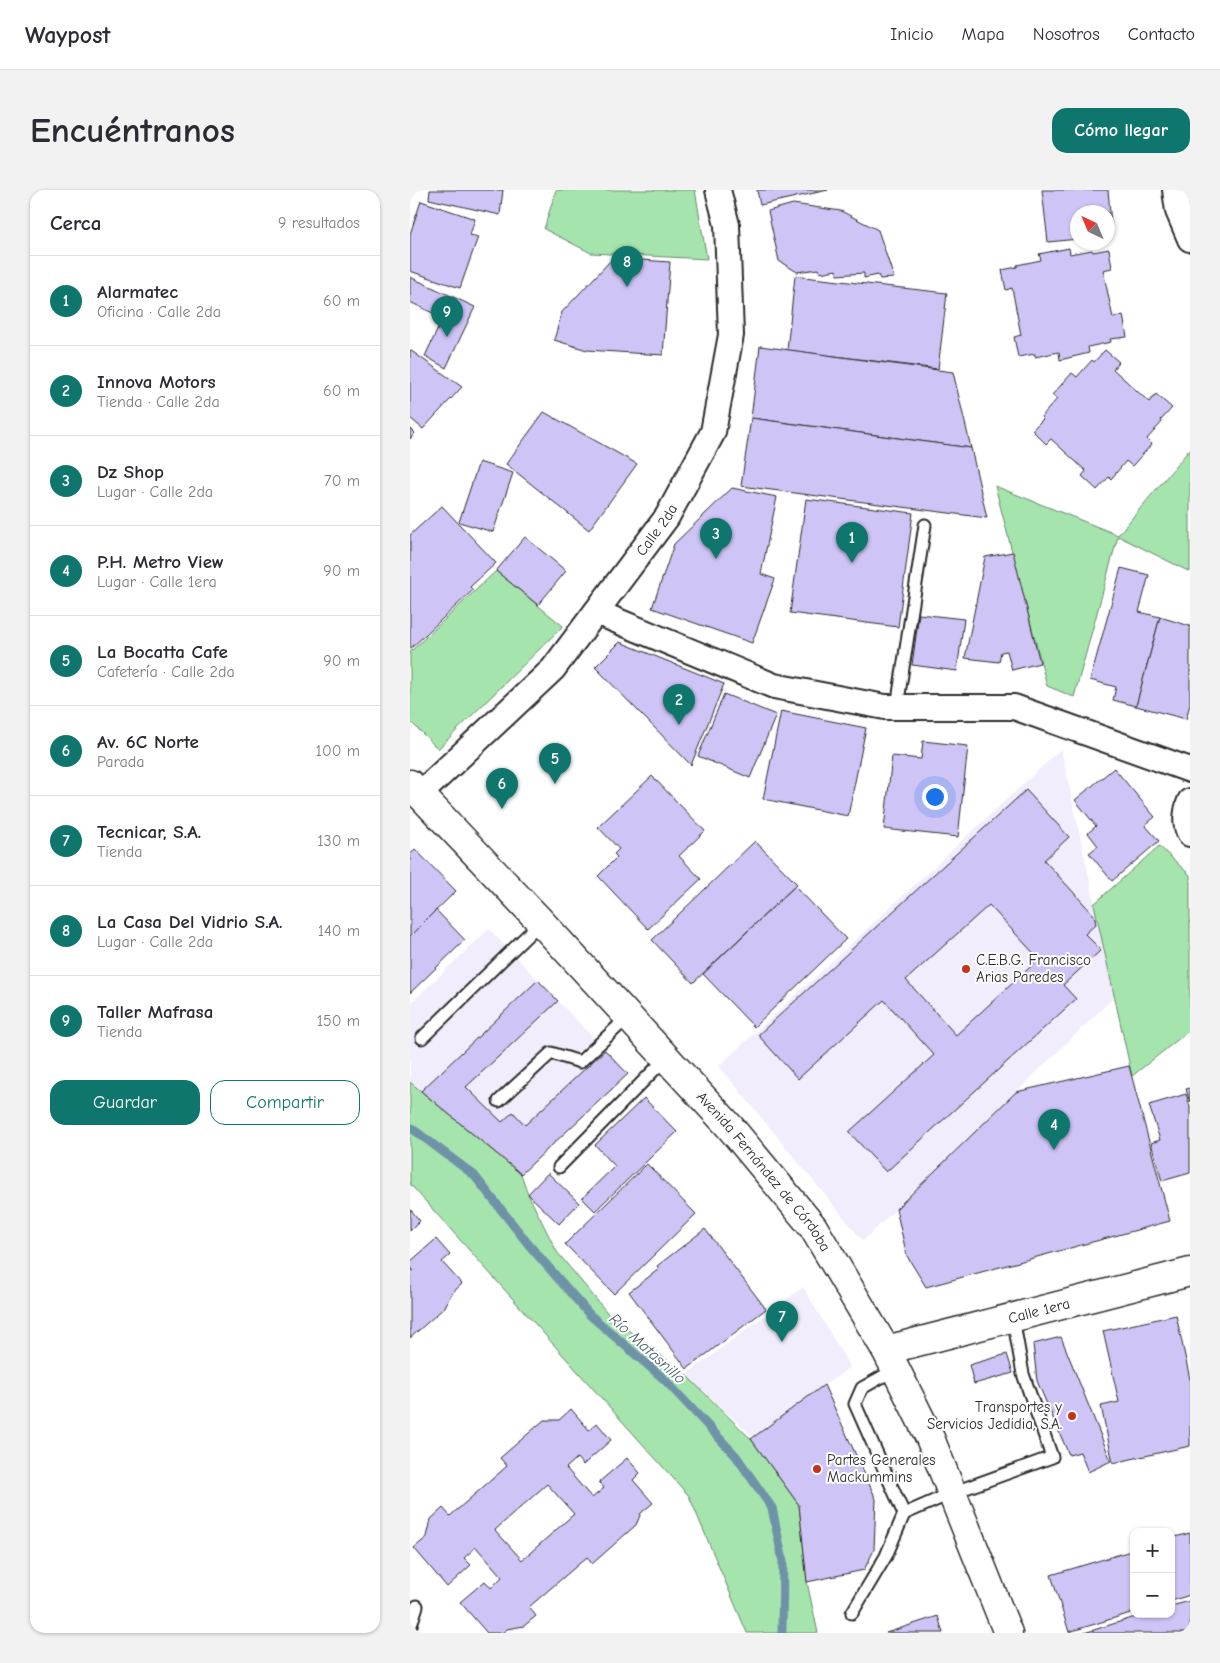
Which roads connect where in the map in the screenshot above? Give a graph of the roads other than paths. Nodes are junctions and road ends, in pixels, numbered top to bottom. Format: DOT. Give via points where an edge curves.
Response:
graph roads {
  1 [pos="718,190"];
  2 [pos="1175,190"];
  3 [pos="1190,238"];
  4 [pos="925,525"];
  5 [pos="596,612"];
  6 [pos="897,707"];
  7 [pos="1190,770"];
  8 [pos="415,789"];
  9 [pos="1190,801"];
  10 [pos="1190,834"];
  11 [pos="541,922"];
  12 [pos="628,1017"];
  13 [pos="422,1038"];
  14 [pos="666,1058"];
  15 [pos="500,1102"];
  16 [pos="559,1167"];
  17 [pos="1190,1272"];
  18 [pos="1013,1318"];
  19 [pos="891,1360"];
  20 [pos="952,1493"];
  21 [pos="904,1514"];
  22 [pos="417,1606"];
  23 [pos="852,1613"];
  24 [pos="410,1628"];
  25 [pos="1008,1633"];
  1 -- 5 [label="street, Calle 2da" via="727,225 731,334 713,432 667,517"];
  2 -- 3 [label="street" via="1178,212"];
  4 -- 6 [label="lane"];
  5 -- 6 [label="street" via="774,686"];
  5 -- 8 [label="street, Calle 2da" via="553,669"];
  6 -- 7 [label="street" via="1014,707"];
  8 -- 11 [label="main road, Avenida Fernández de Córdoba"];
  9 -- 10 [label="street" via="1186,829"];
  11 -- 12 [label="main road, Avenida Fernández de Córdoba"];
  11 -- 13 [label="lane"];
  12 -- 14 [label="main road, Avenida Fernández de Córdoba"];
  12 -- 15 [label="lane" via="580,1062 551,1053"];
  14 -- 16 [label="lane"];
  14 -- 19 [label="main road, Avenida Fernández de Córdoba" via="730,1126 813,1227"];
  17 -- 18 [label="main road, Calle 1era"];
  18 -- 19 [label="main road, Calle 1era"];
  18 -- 20 [label="lane" via="1023,1374 1052,1457"];
  19 -- 20 [label="main road, Avenida Fernández de Córdoba" via="930,1438"];
  19 -- 21 [label="lane" via="862,1388 855,1404"];
  20 -- 21 [label="lane"];
  20 -- 25 [label="main road, Avenida Fernández de Córdoba"];
  21 -- 23 [label="lane" via="886,1556"];
  22 -- 24 [label="lane"];
}
